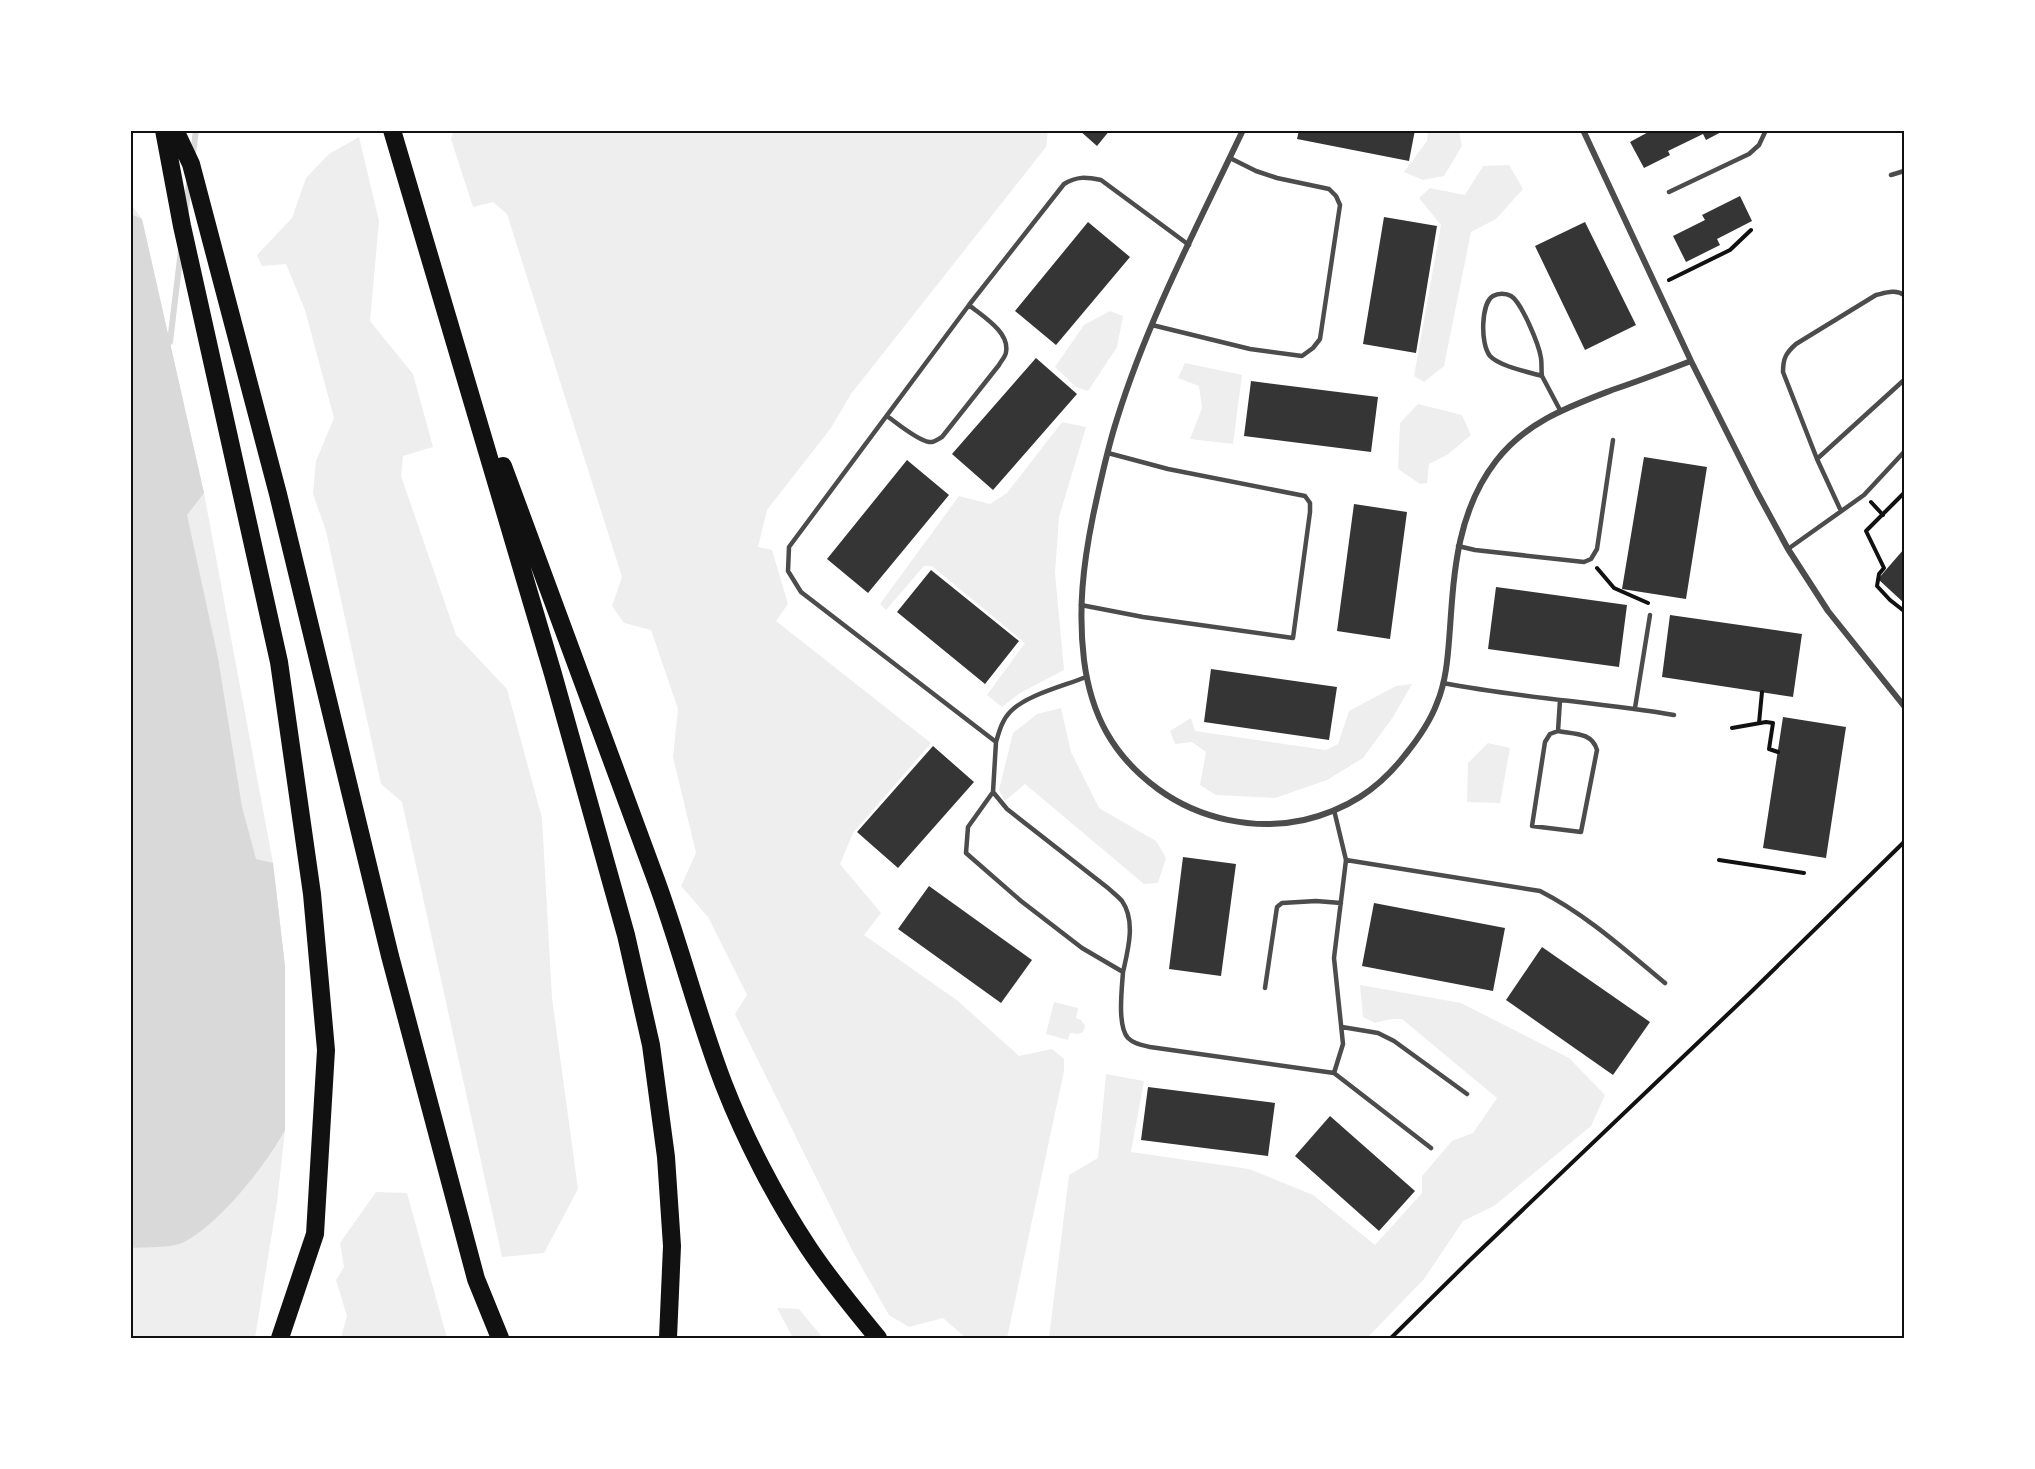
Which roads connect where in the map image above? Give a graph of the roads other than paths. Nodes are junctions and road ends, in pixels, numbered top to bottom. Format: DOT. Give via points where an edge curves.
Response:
graph roads {
  1 [pos="164,130"];
  2 [pos="175,130"];
  3 [pos="392,130"];
  4 [pos="1243,130"];
  5 [pos="1582,130"];
  6 [pos="1766,130"];
  7 [pos="1230,158"];
  8 [pos="1905,171"];
  9 [pos="1891,175"];
  10 [pos="1669,192"];
  11 [pos="1189,245"];
  12 [pos="1905,295"];
  13 [pos="969,305"];
  14 [pos="444,306"];
  15 [pos="1152,325"];
  16 [pos="1691,361"];
  17 [pos="1542,376"];
  18 [pos="1905,380"];
  19 [pos="1560,410"];
  20 [pos="887,416"];
  21 [pos="1613,440"];
  22 [pos="1905,452"];
  23 [pos="1108,453"];
  24 [pos="1817,459"];
  25 [pos="1841,511"];
  26 [pos="1458,546"];
  27 [pos="1788,549"];
  28 [pos="1080,605"];
  29 [pos="1650,615"];
  30 [pos="1086,677"];
  31 [pos="1443,683"];
  32 [pos="1560,700"];
  33 [pos="1905,706"];
  34 [pos="1635,708"];
  35 [pos="1674,715"];
  36 [pos="1558,731"];
  37 [pos="996,742"];
  38 [pos="993,792"];
  39 [pos="1334,810"];
  40 [pos="1346,860"];
  41 [pos="1341,903"];
  42 [pos="1123,972"];
  43 [pos="1665,983"];
  44 [pos="1265,988"];
  45 [pos="1342,1027"];
  46 [pos="1334,1073"];
  47 [pos="1467,1094"];
  48 [pos="1431,1148"];
  49 [pos="280,1338"];
  50 [pos="500,1338"];
  51 [pos="668,1338"];
  52 [pos="878,1338"];
  1 -- 49 [label="highway" via="279,662 312,894 326,1050 315,1234"];
  2 -- 50 [label="highway" via="191,164 278,494 393,967 476,1279"];
  3 -- 14 [label="highway"];
  4 -- 7 [label="street"];
  5 -- 16 [label="street"];
  6 -- 10 [label="lane" via="1749,154"];
  7 -- 11 [label="street"];
  7 -- 15 [label="lane" via="1277,178 1329,189 1336,196 1340,205 1320,339 1302,356 1250,349"];
  8 -- 9 [label="lane"];
  11 -- 13 [label="lane" via="1101,180 1074,178 1064,184"];
  11 -- 15 [label="street"];
  12 -- 24 [label="lane" via="1889,292 1876,296 1786,353 1784,372"];
  13 -- 20 [label="lane"];
  13 -- 20 [label="lane" via="1000,331 1005,341 1006,352 999,365 935,441 920,438"];
  14 -- 51 [label="highway" via="615,891 651,1045 666,1157 672,1246"];
  14 -- 52 [label="highway" via="658,884 724,1086 784,1208 834,1285"];
  15 -- 23 [label="street" via="1122,402"];
  16 -- 19 [label="street"];
  16 -- 27 [label="street"];
  17 -- 17 [label="lane" via="1491,357 1482,329 1489,300 1494,295 1512,296 1519,304 1538,345"];
  17 -- 19 [label="lane"];
  18 -- 24 [label="lane"];
  19 -- 26 [label="street" via="1528,429 1496,460 1472,500"];
  20 -- 37 [label="lane" via="789,547 788,571 801,592"];
  21 -- 26 [label="lane" via="1597,549 1591,560"];
  22 -- 25 [label="lane" via="1864,495"];
  23 -- 28 [label="street" via="1089,535"];
  23 -- 28 [label="lane" via="1305,496 1310,513 1293,638"];
  24 -- 25 [label="lane"];
  25 -- 27 [label="lane"];
  26 -- 31 [label="street"];
  27 -- 33 [label="street" via="1828,611"];
  28 -- 30 [label="street"];
  29 -- 34 [label="lane"];
  30 -- 37 [label="lane" via="1020,704 1009,713"];
  30 -- 39 [label="street" via="1093,703 1114,747 1146,780 1176,801 1246,824 1291,823"];
  31 -- 32 [label="lane"];
  31 -- 39 [label="street" via="1429,721 1390,775"];
  32 -- 34 [label="lane"];
  32 -- 36 [label="lane"];
  34 -- 35 [label="lane"];
  36 -- 36 [label="lane" via="1589,737 1597,750 1581,832 1532,826 1545,742"];
  37 -- 38 [label="lane"];
  38 -- 42 [label="lane" via="1007,809 1122,902 1129,917"];
  38 -- 42 [label="lane" via="968,827 966,853 1082,948"];
  39 -- 40 [label="lane"];
  40 -- 41 [label="lane"];
  40 -- 43 [label="lane" via="1540,891 1591,922"];
  41 -- 44 [label="lane" via="1281,903 1277,907"];
  41 -- 45 [label="lane" via="1334,958"];
  42 -- 46 [label="lane" via="1122,1025 1135,1043"];
  45 -- 46 [label="lane" via="1343,1044"];
  45 -- 47 [label="lane" via="1378,1033 1395,1041"];
  46 -- 48 [label="lane"];
}
